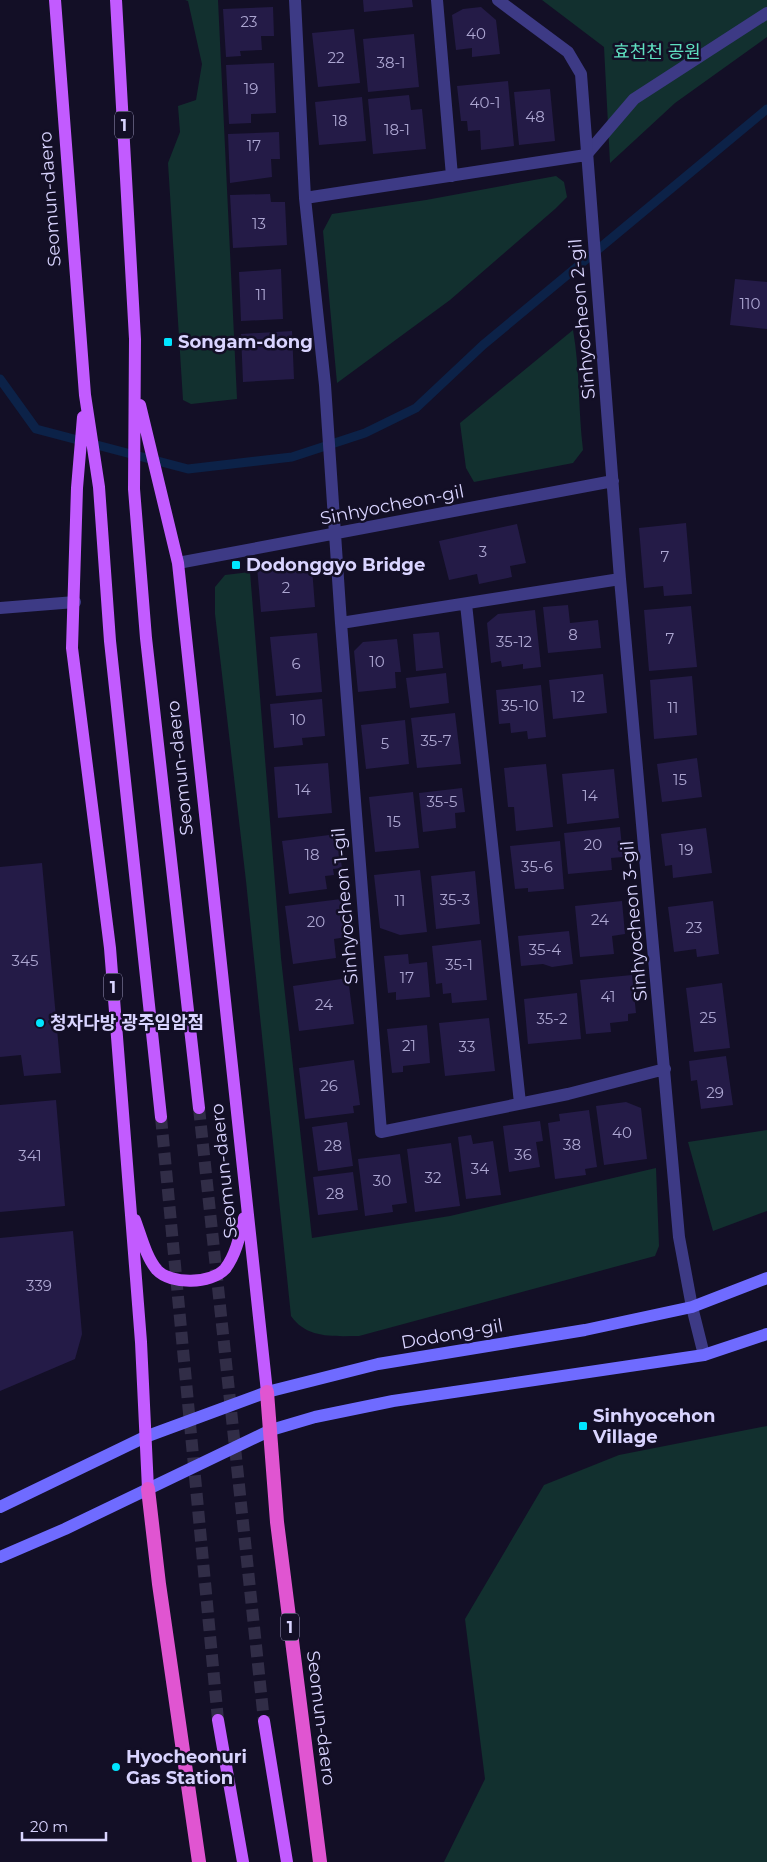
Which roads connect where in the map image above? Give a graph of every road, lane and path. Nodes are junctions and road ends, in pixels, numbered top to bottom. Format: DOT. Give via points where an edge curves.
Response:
graph roads {
  1 [pos="55,0"];
  2 [pos="116,0"];
  3 [pos="295,0"];
  4 [pos="437,0"];
  5 [pos="498,0"];
  6 [pos="767,12"];
  7 [pos="586,155"];
  8 [pos="452,176"];
  9 [pos="305,198"];
  10 [pos="136,390"];
  11 [pos="85,395"];
  12 [pos="613,481"];
  13 [pos="334,534"];
  14 [pos="178,563"];
  15 [pos="620,579"];
  16 [pos="75,602"];
  17 [pos="466,604"];
  18 [pos="0,608"];
  19 [pos="341,623"];
  20 [pos="664,1069"];
  21 [pos="520,1103"];
  22 [pos="199,1108"];
  23 [pos="161,1117"];
  24 [pos="129,1201"];
  25 [pos="246,1210"];
  26 [pos="767,1278"];
  27 [pos="692,1307"];
  28 [pos="767,1334"];
  29 [pos="704,1356"];
  30 [pos="267,1392"];
  31 [pos="271,1430"];
  32 [pos="145,1437"];
  33 [pos="148,1488"];
  34 [pos="0,1507"];
  35 [pos="0,1557"];
  36 [pos="218,1720"];
  37 [pos="264,1721"];
  38 [pos="199,1862"];
  39 [pos="243,1862"];
  40 [pos="287,1862"];
  41 [pos="320,1862"];
  1 -- 11 [label="main road, Seomun-daero"];
  2 -- 10 [label="main road, 1"];
  3 -- 9 [label="street"];
  4 -- 8 [label="street"];
  5 -- 7 [label="street, Sinhyocheon 2-gil" via="568,52 581,74"];
  6 -- 7 [label="street" via="634,98"];
  7 -- 8 [label="street"];
  7 -- 12 [label="street, Sinhyocheon 2-gil"];
  8 -- 9 [label="street"];
  9 -- 13 [label="street" via="324,385"];
  10 -- 14 [label="main road, Seomun-daero / 1"];
  10 -- 22 [label="main road, Seomun-daero" via="134,489 146,638"];
  11 -- 16 [label="main road, 1" via="77,488"];
  11 -- 23 [label="main road" via="99,487 110,641"];
  12 -- 13 [label="street, Sinhyocheon-gil"];
  12 -- 15 [label="street, Sinhyocheon 3-gil"];
  13 -- 14 [label="street, Sinhyocheon-gil"];
  13 -- 19 [label="street, Sinhyocheon 1-gil"];
  14 -- 25 [label="main road, Seomun-daero / 1"];
  15 -- 17 [label="street"];
  15 -- 20 [label="street, Sinhyocheon 3-gil"];
  16 -- 18 [label="street"];
  16 -- 24 [label="main road, 1" via="72,648 110,948"];
  17 -- 19 [label="street"];
  17 -- 21 [label="street"];
  19 -- 21 [label="street, Sinhyocheon 1-gil" via="381,1132"];
  20 -- 21 [label="street, Sinhyocheon 1-gil"];
  20 -- 27 [label="street, Sinhyocheon 3-gil" via="678,1237"];
  24 -- 25 [label="main road" via="150,1260 158,1271 172,1280 205,1279 224,1270 233,1256"];
  24 -- 32 [label="main road, 1"];
  25 -- 30 [label="main road, Seomun-daero / 1"];
  26 -- 27 [label="main road, Dodong-gil"];
  27 -- 29 [label="street, Sinhyocheon 3-gil"];
  27 -- 30 [label="main road, Dodong-gil" via="585,1330 378,1364"];
  28 -- 29 [label="main road"];
  29 -- 31 [label="main road" via="392,1401"];
  30 -- 31 [label="highway, Seomun-daero / 1"];
  30 -- 32 [label="main road, Dodong-gil"];
  31 -- 33 [label="main road"];
  31 -- 41 [label="highway, Seomun-daero / 1" via="277,1522"];
  32 -- 33 [label="main road, 1"];
  32 -- 34 [label="main road, Dodong-gil"];
  33 -- 35 [label="main road"];
  33 -- 38 [label="highway, 1"];
  36 -- 39 [label="main road"];
  37 -- 40 [label="main road"];
}
